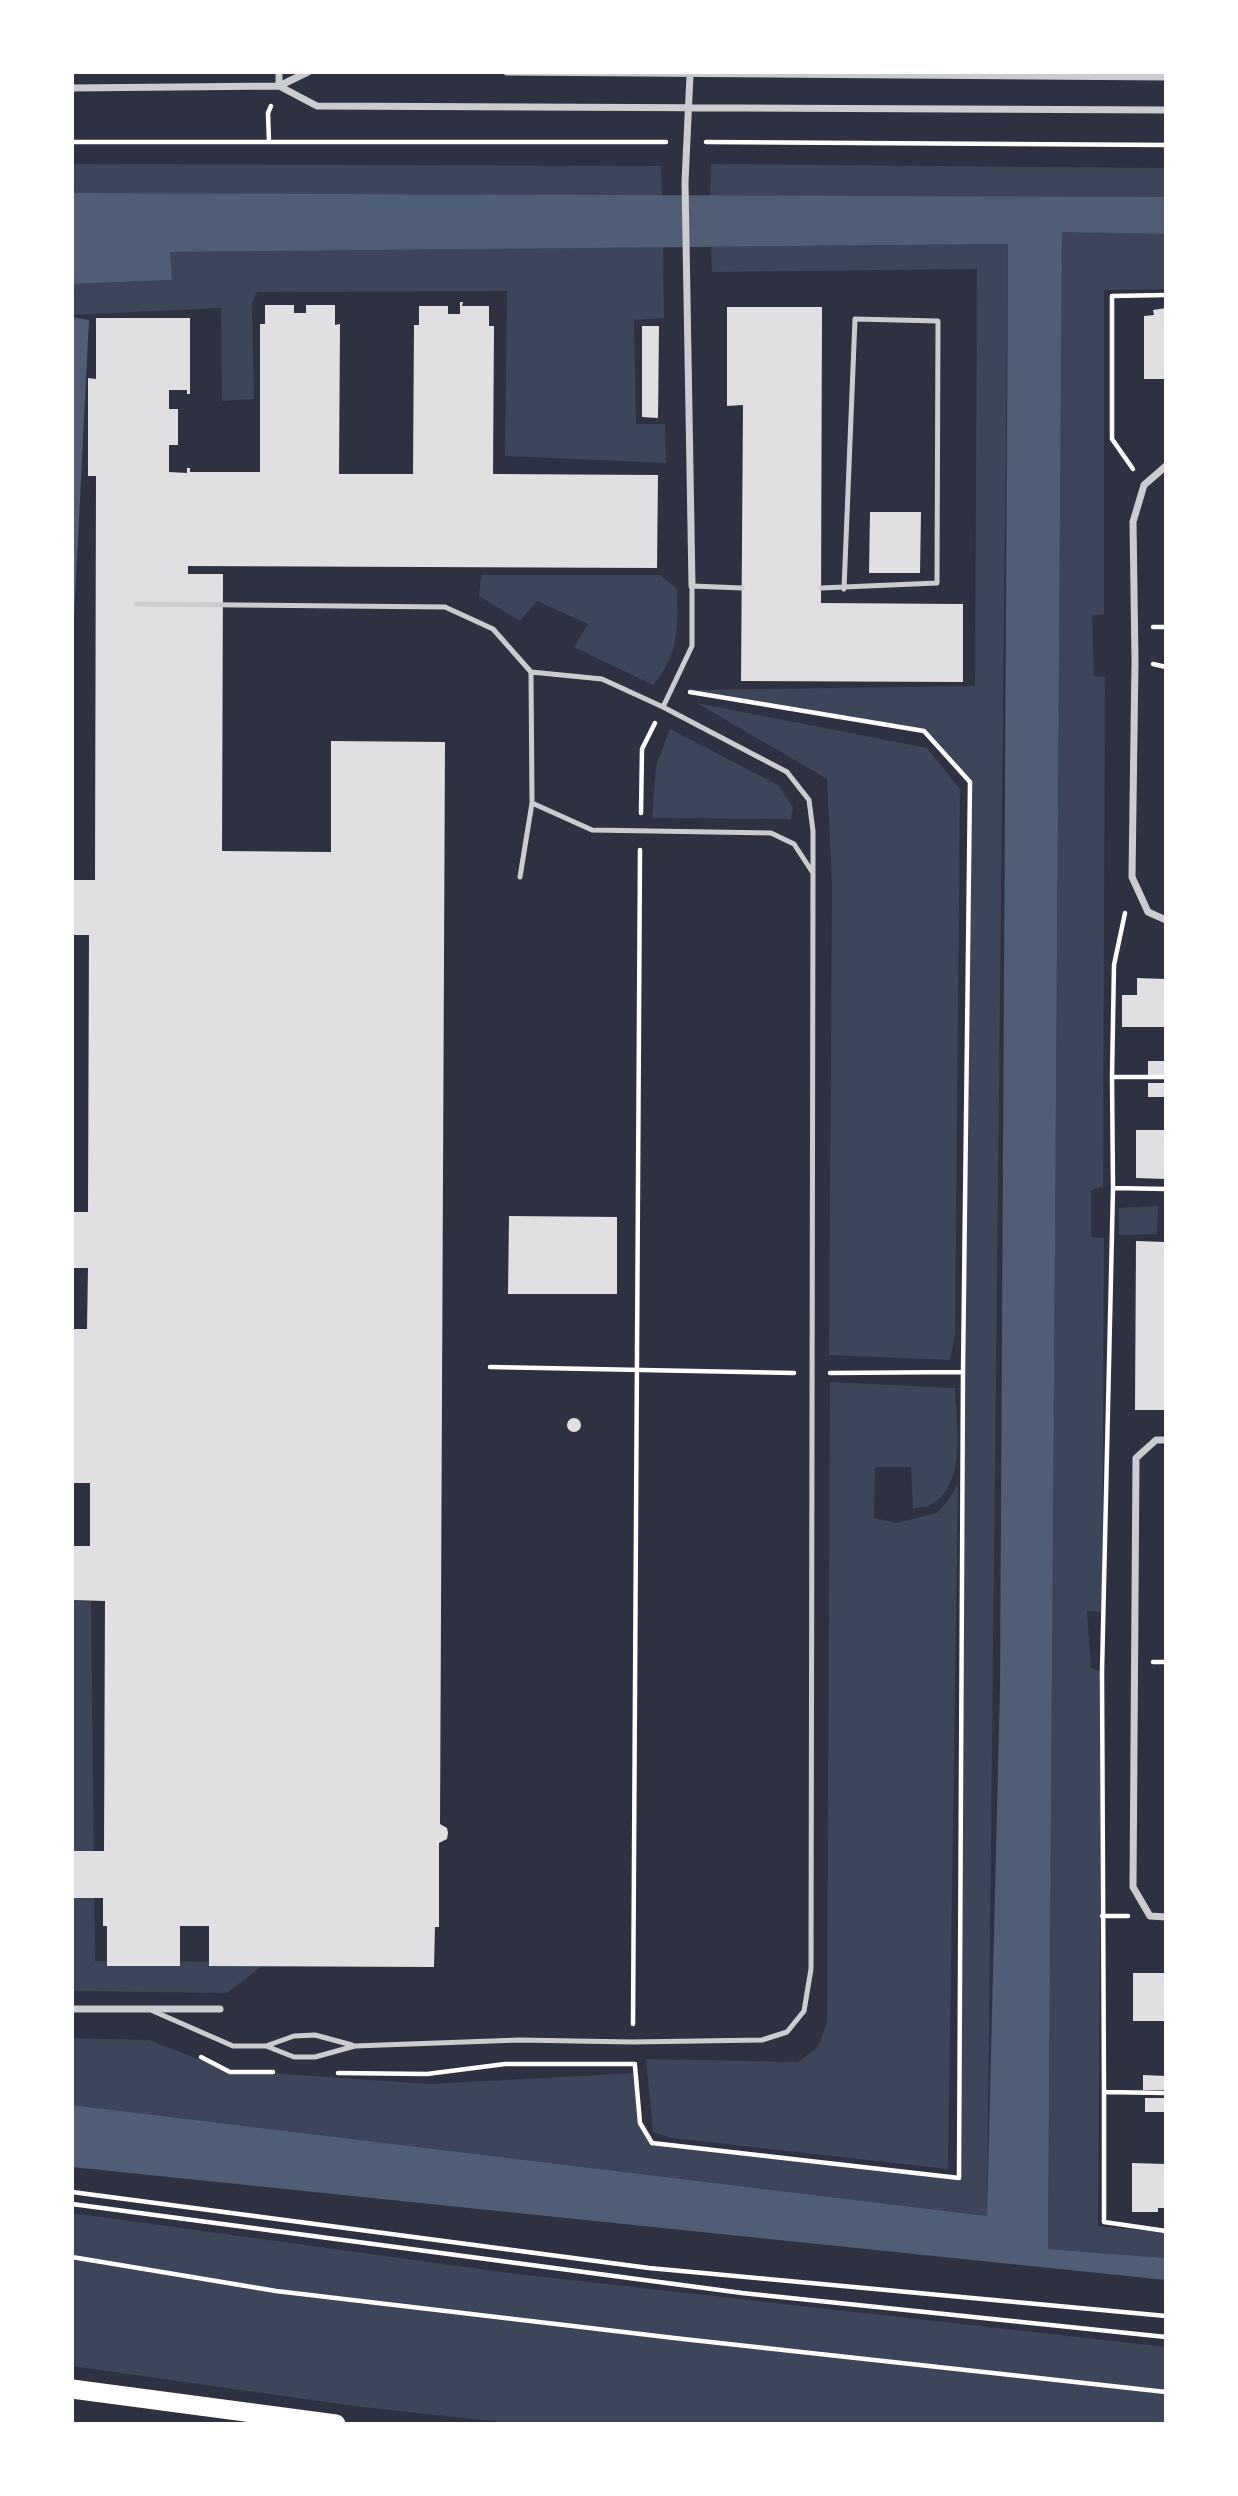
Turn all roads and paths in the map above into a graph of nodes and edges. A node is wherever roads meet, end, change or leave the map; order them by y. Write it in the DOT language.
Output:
graph roads {
  1 [pos="279,72"];
  2 [pos="308,72"];
  3 [pos="507,72"];
  4 [pos="690,75"];
  5 [pos="1166,77"];
  6 [pos="279,86"];
  7 [pos="72,88"];
  8 [pos="690,108"];
  9 [pos="1166,110"];
  10 [pos="72,142"];
  11 [pos="269,142"];
  12 [pos="688,142"];
  13 [pos="1166,145"];
  14 [pos="1166,295"];
  15 [pos="1166,466"];
  16 [pos="1144,485"];
  17 [pos="692,586"];
  18 [pos="741,588"];
  19 [pos="821,589"];
  20 [pos="844,589"];
  21 [pos="137,604"];
  22 [pos="531,673"];
  23 [pos="675,684"];
  24 [pos="663,707"];
  25 [pos="533,803"];
  26 [pos="640,831"];
  27 [pos="813,873"];
  28 [pos="520,877"];
  29 [pos="1132,877"];
  30 [pos="1166,920"];
  31 [pos="1112,1077"];
  32 [pos="1166,1077"];
  33 [pos="1114,1188"];
  34 [pos="1166,1189"];
  35 [pos="490,1367"];
  36 [pos="639,1369"];
  37 [pos="962,1372"];
  38 [pos="812,1373"];
  39 [pos="1166,1440"];
  40 [pos="1166,1917"];
  41 [pos="72,2009"];
  42 [pos="220,2009"];
  43 [pos="153,2011"];
  44 [pos="632,2042"];
  45 [pos="266,2046"];
  46 [pos="355,2046"];
  47 [pos="635,2066"];
  48 [pos="1104,2092"];
  49 [pos="1166,2093"];
  50 [pos="72,2192"];
  51 [pos="72,2204"];
  52 [pos="1166,2231"];
  53 [pos="72,2257"];
  54 [pos="1166,2316"];
  55 [pos="1166,2337"];
  56 [pos="72,2389"];
  57 [pos="1166,2392"];
  58 [pos="336,2424"];
  1 -- 6 [label="street"];
  2 -- 6 [label="street"];
  3 -- 4 [label="street"];
  4 -- 5 [label="street"];
  4 -- 8 [label="street"];
  6 -- 7 [label="street"];
  6 -- 8 [label="street"];
  6 -- 11 [label="path"];
  8 -- 9 [label="street"];
  8 -- 12 [label="street"];
  10 -- 11 [label="path"];
  11 -- 12 [label="path"];
  12 -- 13 [label="path"];
  12 -- 17 [label="street"];
  14 -- 16 [label="path"];
  15 -- 16 [label="street"];
  16 -- 29 [label="street"];
  17 -- 18 [label="lane"];
  17 -- 23 [label="lane"];
  19 -- 20 [label="lane"];
  20 -- 20 [label="lane"];
  21 -- 22 [label="lane"];
  22 -- 24 [label="lane"];
  22 -- 25 [label="lane"];
  23 -- 24 [label="lane"];
  23 -- 37 [label="path"];
  24 -- 26 [label="path"];
  24 -- 27 [label="lane"];
  25 -- 26 [label="lane"];
  25 -- 28 [label="lane"];
  26 -- 27 [label="lane"];
  26 -- 36 [label="path"];
  27 -- 38 [label="lane"];
  29 -- 30 [label="street"];
  29 -- 31 [label="path"];
  31 -- 32 [label="path"];
  31 -- 33 [label="path"];
  33 -- 34 [label="path"];
  33 -- 48 [label="path"];
  35 -- 36 [label="path"];
  36 -- 38 [label="path"];
  36 -- 44 [label="path"];
  37 -- 38 [label="path"];
  37 -- 47 [label="path"];
  38 -- 44 [label="lane"];
  39 -- 40 [label="street"];
  41 -- 43 [label="street"];
  42 -- 43 [label="street"];
  43 -- 45 [label="lane"];
  44 -- 46 [label="lane"];
  45 -- 46 [label="lane"];
  45 -- 46 [label="lane"];
  48 -- 49 [label="path"];
  48 -- 52 [label="path"];
  50 -- 54 [label="path"];
  51 -- 55 [label="path"];
  53 -- 57 [label="path"];
  56 -- 58 [label="highway"];
}
